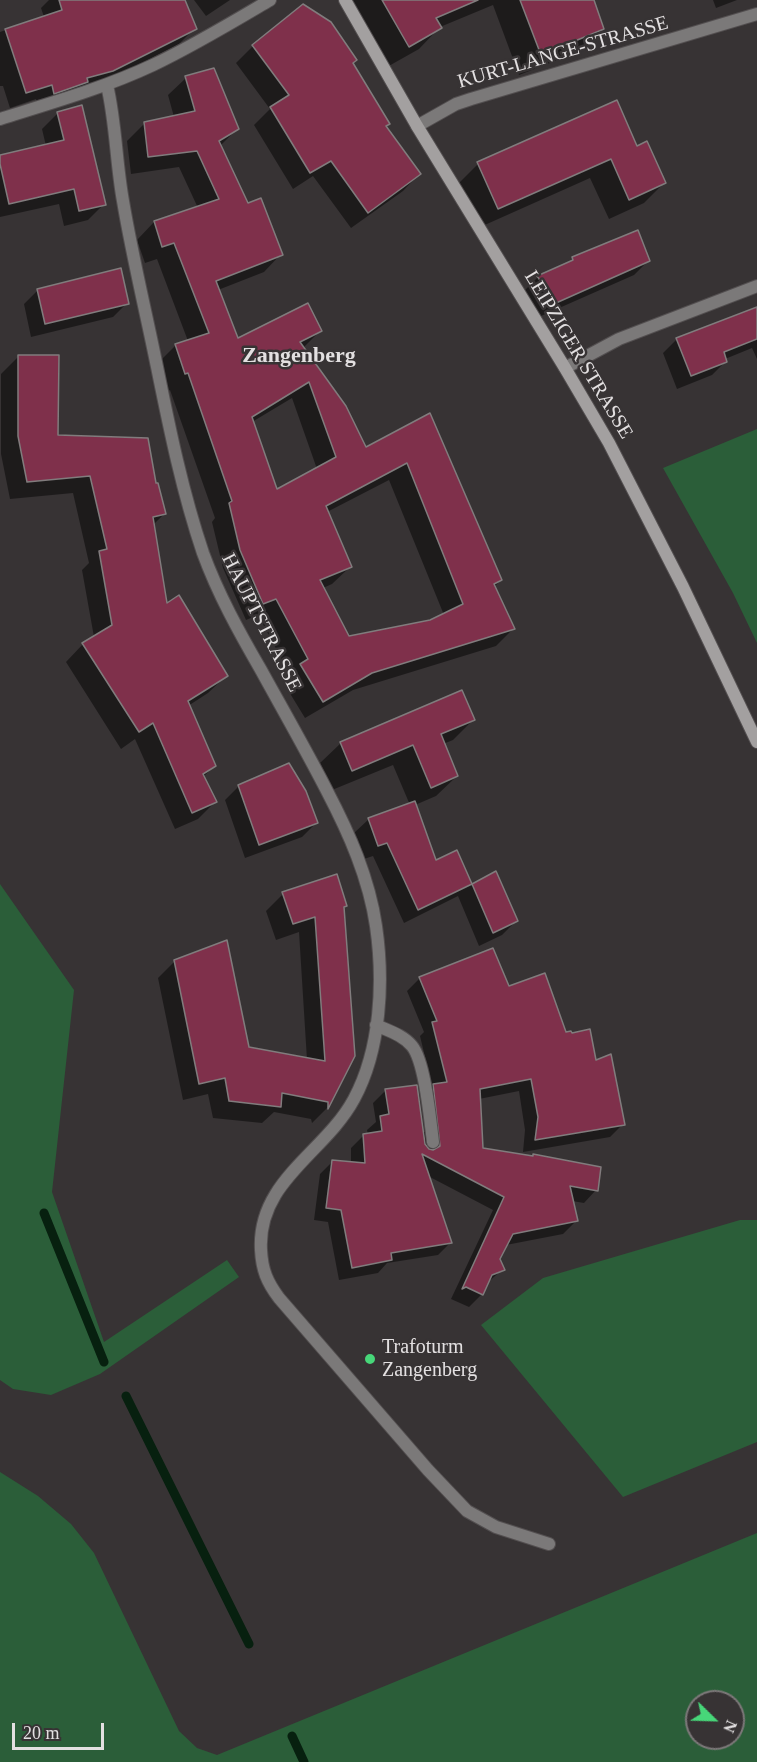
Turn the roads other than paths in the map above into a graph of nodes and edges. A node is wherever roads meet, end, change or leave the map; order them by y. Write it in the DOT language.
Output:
graph roads {
  1 [pos="270,0"];
  2 [pos="345,0"];
  3 [pos="757,14"];
  4 [pos="107,85"];
  5 [pos="0,119"];
  6 [pos="417,126"];
  7 [pos="757,286"];
  8 [pos="566,368"];
  9 [pos="757,742"];
  10 [pos="376,1025"];
  11 [pos="433,1142"];
  12 [pos="549,1544"];
  1 -- 4 [label="street"];
  2 -- 6 [label="street, LEIPZIGER STRASSE"];
  3 -- 6 [label="street, KURT-LANGE-STRASSE"];
  4 -- 5 [label="street"];
  4 -- 10 [label="street, HAUPTSTRASSE"];
  6 -- 8 [label="street, LEIPZIGER STRASSE"];
  7 -- 8 [label="street"];
  8 -- 9 [label="street, LEIPZIGER STRASSE"];
  10 -- 11 [label="street"];
  10 -- 12 [label="street, HAUPTSTRASSE"];
}
